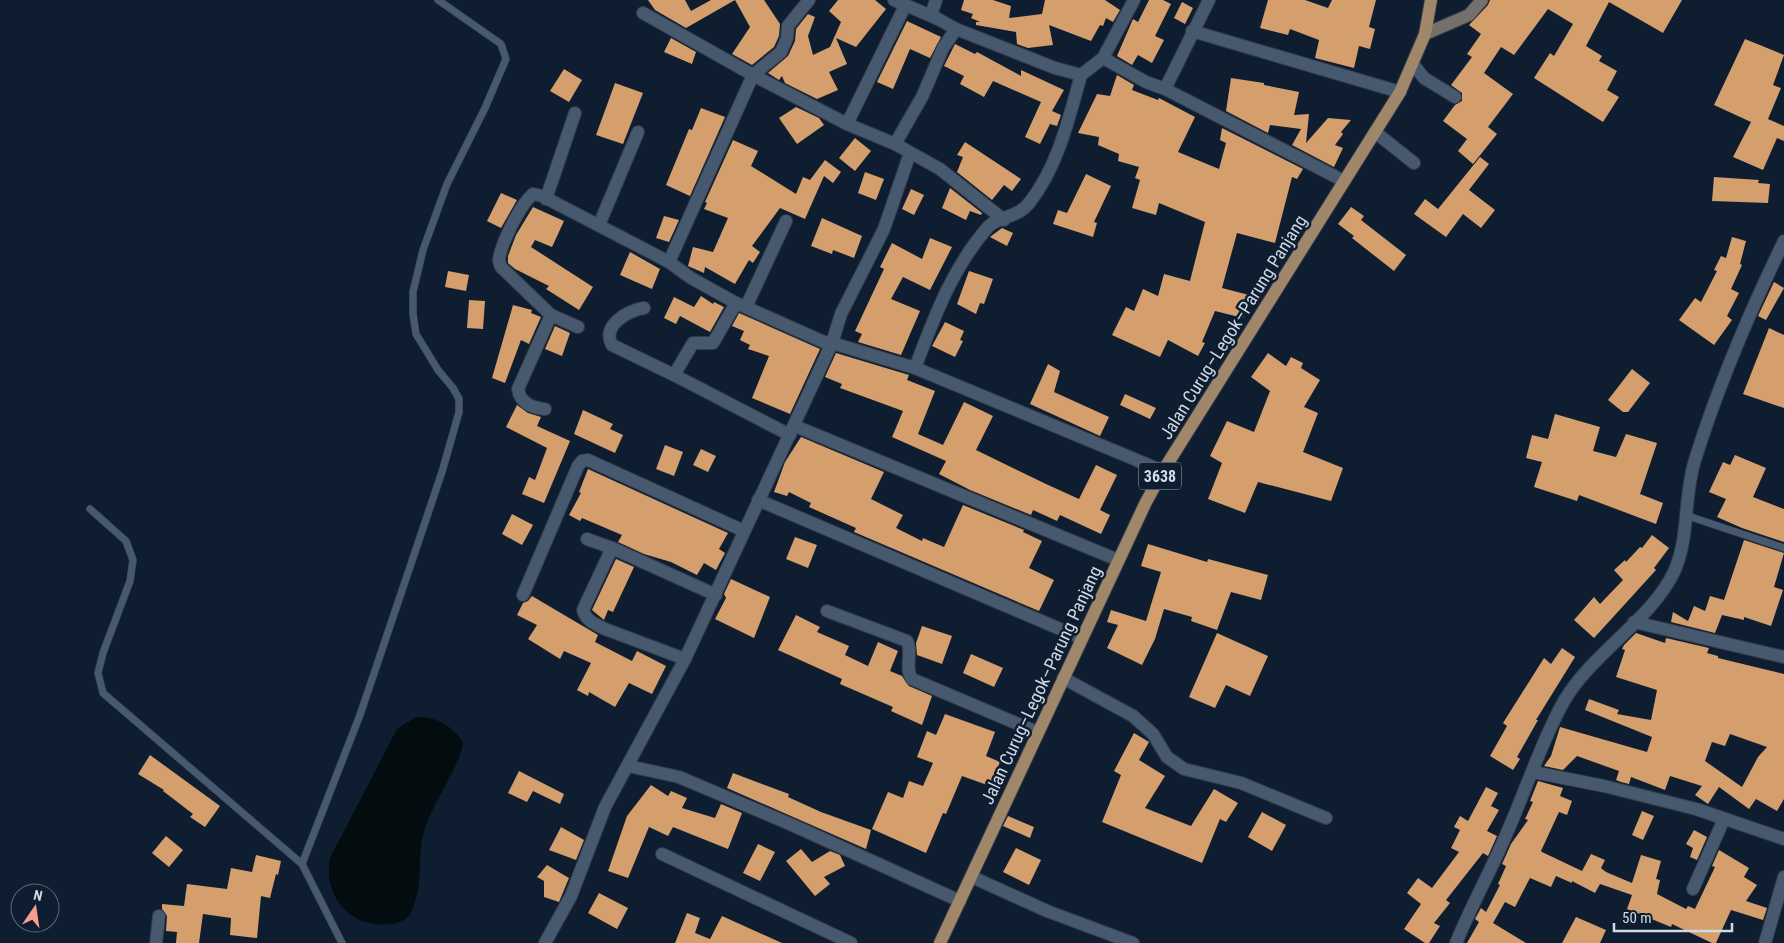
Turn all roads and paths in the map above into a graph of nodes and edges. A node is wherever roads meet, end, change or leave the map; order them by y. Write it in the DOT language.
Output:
graph roads {
  1 [pos="438,0"];
  2 [pos="808,0"];
  3 [pos="936,0"];
  4 [pos="1134,0"];
  5 [pos="1209,0"];
  6 [pos="1430,0"];
  7 [pos="1482,0"];
  8 [pos="900,3"];
  9 [pos="644,13"];
  10 [pos="931,15"];
  11 [pos="956,29"];
  12 [pos="1192,31"];
  13 [pos="1425,34"];
  14 [pos="1103,58"];
  15 [pos="1413,64"];
  16 [pos="753,75"];
  17 [pos="1081,76"];
  18 [pos="1165,89"];
  19 [pos="1400,92"];
  20 [pos="1455,97"];
  21 [pos="575,113"];
  22 [pos="847,124"];
  23 [pos="638,132"];
  24 [pos="1375,132"];
  25 [pos="895,144"];
  26 [pos="910,153"];
  27 [pos="1414,163"];
  28 [pos="1344,181"];
  29 [pos="546,199"];
  30 [pos="1004,220"];
  31 [pos="786,221"];
  32 [pos="598,225"];
  33 [pos="1784,241"];
  34 [pos="669,262"];
  35 [pos="741,305"];
  36 [pos="644,308"];
  37 [pos="551,315"];
  38 [pos="578,327"];
  39 [pos="832,343"];
  40 [pos="915,368"];
  41 [pos="674,375"];
  42 [pos="545,409"];
  43 [pos="792,431"];
  44 [pos="1163,471"];
  45 [pos="758,500"];
  46 [pos="90,509"];
  47 [pos="1685,515"];
  48 [pos="744,531"];
  49 [pos="587,539"];
  50 [pos="612,548"];
  51 [pos="1784,548"];
  52 [pos="1118,560"];
  53 [pos="523,595"];
  54 [pos="716,595"];
  55 [pos="827,611"];
  56 [pos="1634,622"];
  57 [pos="1081,638"];
  58 [pos="1784,657"];
  59 [pos="685,659"];
  60 [pos="1063,678"];
  61 [pos="1037,732"];
  62 [pos="628,766"];
  63 [pos="1533,772"];
  64 [pos="1326,818"];
  65 [pos="1724,819"];
  66 [pos="1784,839"];
  67 [pos="662,854"];
  68 [pos="302,864"];
  69 [pos="972,877"];
  70 [pos="1784,877"];
  71 [pos="1692,888"];
  72 [pos="960,901"];
  73 [pos="159,916"];
  74 [pos="156,943"];
  75 [pos="342,943"];
  76 [pos="545,943"];
  77 [pos="851,943"];
  78 [pos="940,943"];
  79 [pos="1133,943"];
  80 [pos="1456,943"];
  81 [pos="1765,943"];
  1 -- 68 [label="lane"];
  2 -- 16 [label="street"];
  3 -- 10 [label="street"];
  4 -- 14 [label="street"];
  5 -- 12 [label="street"];
  6 -- 13 [label="main road, Jalan Curug–Legok–Parung Panjang"];
  7 -- 13 [label="street"];
  8 -- 10 [label="street"];
  8 -- 22 [label="street"];
  9 -- 16 [label="street"];
  10 -- 11 [label="street"];
  11 -- 17 [label="street"];
  11 -- 25 [label="street"];
  12 -- 18 [label="street"];
  12 -- 19 [label="street"];
  13 -- 15 [label="main road, Jalan Curug–Legok–Parung Panjang / 3638"];
  14 -- 17 [label="street"];
  14 -- 18 [label="street"];
  15 -- 19 [label="main road, Jalan Curug–Legok–Parung Panjang / 3638"];
  15 -- 20 [label="street"];
  16 -- 22 [label="street"];
  16 -- 34 [label="street"];
  17 -- 30 [label="street"];
  18 -- 28 [label="street"];
  19 -- 24 [label="main road, Jalan Curug–Legok–Parung Panjang / 3638"];
  21 -- 29 [label="street"];
  22 -- 25 [label="street"];
  23 -- 32 [label="street"];
  24 -- 27 [label="street"];
  24 -- 28 [label="main road, Jalan Curug–Legok–Parung Panjang / 3638"];
  25 -- 26 [label="street"];
  26 -- 30 [label="street"];
  26 -- 39 [label="street"];
  28 -- 44 [label="main road, Jalan Curug–Legok–Parung Panjang / 3638"];
  29 -- 32 [label="street"];
  29 -- 37 [label="street"];
  30 -- 40 [label="street"];
  31 -- 35 [label="street"];
  32 -- 34 [label="street"];
  33 -- 47 [label="street"];
  34 -- 35 [label="street"];
  35 -- 39 [label="street"];
  35 -- 41 [label="street"];
  36 -- 41 [label="street"];
  37 -- 38 [label="street"];
  37 -- 42 [label="street"];
  39 -- 40 [label="street"];
  39 -- 43 [label="street"];
  40 -- 44 [label="street"];
  41 -- 43 [label="street"];
  43 -- 45 [label="street"];
  43 -- 52 [label="street"];
  44 -- 52 [label="main road, Jalan Curug–Legok–Parung Panjang / 3638"];
  45 -- 48 [label="street"];
  45 -- 57 [label="street"];
  46 -- 68 [label="lane"];
  47 -- 51 [label="lane"];
  47 -- 56 [label="street"];
  48 -- 53 [label="street"];
  48 -- 54 [label="street"];
  49 -- 50 [label="street"];
  50 -- 54 [label="street"];
  50 -- 59 [label="street"];
  52 -- 57 [label="main road, Jalan Curug–Legok–Parung Panjang / 3638"];
  54 -- 59 [label="street"];
  55 -- 61 [label="street"];
  56 -- 58 [label="street"];
  56 -- 63 [label="street"];
  57 -- 60 [label="main road, Jalan Curug–Legok–Parung Panjang / 3638"];
  59 -- 62 [label="street"];
  60 -- 61 [label="main road, Jalan Curug–Legok–Parung Panjang / 3638"];
  60 -- 64 [label="street"];
  61 -- 69 [label="main road, Jalan Curug–Legok–Parung Panjang / 3638"];
  62 -- 72 [label="street"];
  62 -- 76 [label="street"];
  63 -- 65 [label="street"];
  63 -- 80 [label="street"];
  65 -- 66 [label="street"];
  65 -- 71 [label="street"];
  67 -- 77 [label="street"];
  68 -- 75 [label="lane"];
  69 -- 72 [label="main road, Jalan Curug–Legok–Parung Panjang / 3638"];
  69 -- 79 [label="street"];
  70 -- 81 [label="street"];
  72 -- 78 [label="main road, Jalan Curug–Legok–Parung Panjang / 3638"];
  73 -- 74 [label="street"];
}
